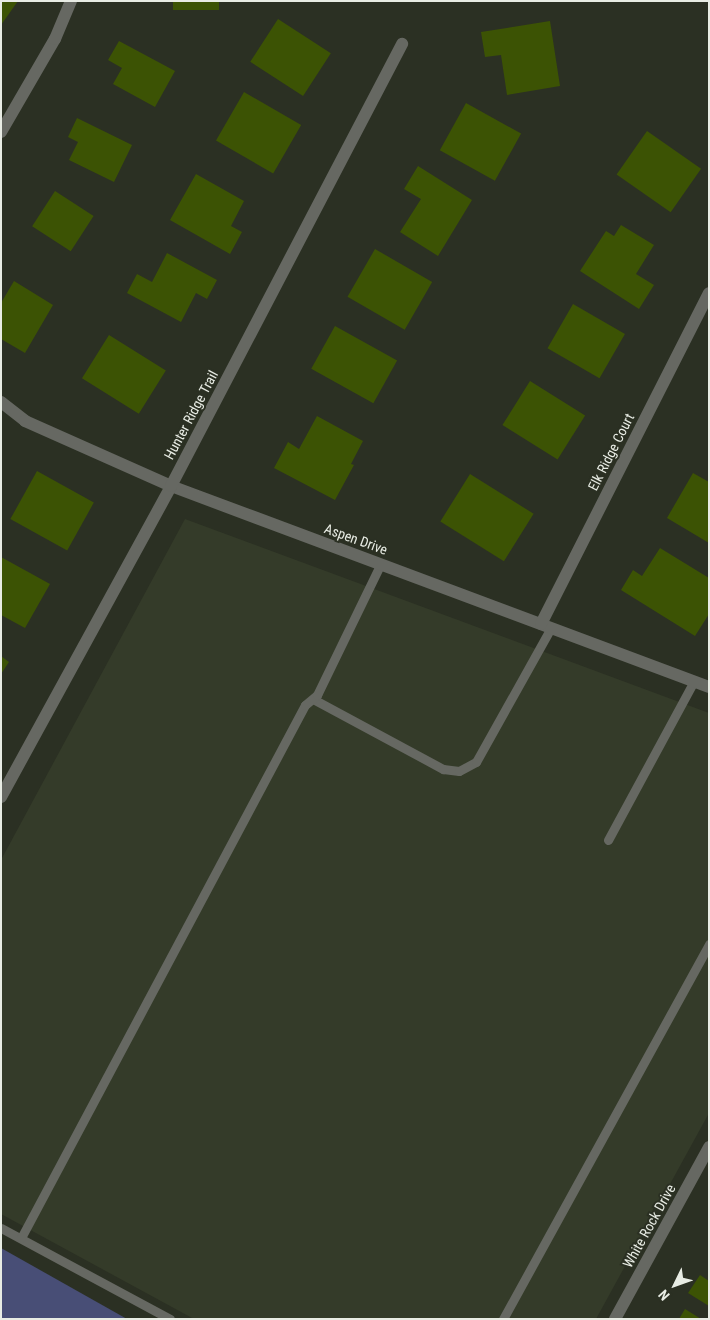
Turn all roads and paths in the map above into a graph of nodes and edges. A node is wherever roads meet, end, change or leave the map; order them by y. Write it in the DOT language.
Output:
graph roads {
  1 [pos="71,1"];
  2 [pos="402,44"];
  3 [pos="1,132"];
  4 [pos="709,293"];
  5 [pos="1,402"];
  6 [pos="171,486"];
  7 [pos="380,565"];
  8 [pos="546,626"];
  9 [pos="694,681"];
  10 [pos="709,687"];
  11 [pos="312,699"];
  12 [pos="1,798"];
  13 [pos="608,840"];
  14 [pos="709,944"];
  15 [pos="709,1147"];
  16 [pos="1,1228"];
  17 [pos="22,1238"];
  18 [pos="170,1319"];
  19 [pos="503,1319"];
  20 [pos="615,1319"];
  1 -- 3 [label="street"];
  2 -- 6 [label="street, Hunter Ridge Trail"];
  4 -- 8 [label="street, Elk Ridge Court"];
  5 -- 6 [label="street, Aspen Drive"];
  6 -- 7 [label="street, Aspen Drive"];
  6 -- 12 [label="street, Hunter Ridge Trail"];
  7 -- 8 [label="street, Aspen Drive"];
  7 -- 11 [label="lane"];
  8 -- 9 [label="street, Aspen Drive"];
  8 -- 11 [label="lane"];
  9 -- 10 [label="street, Aspen Drive"];
  9 -- 13 [label="lane"];
  11 -- 17 [label="lane"];
  14 -- 19 [label="lane"];
  15 -- 20 [label="street, White Rock Drive"];
  16 -- 17 [label="lane"];
  17 -- 18 [label="lane"];
}
